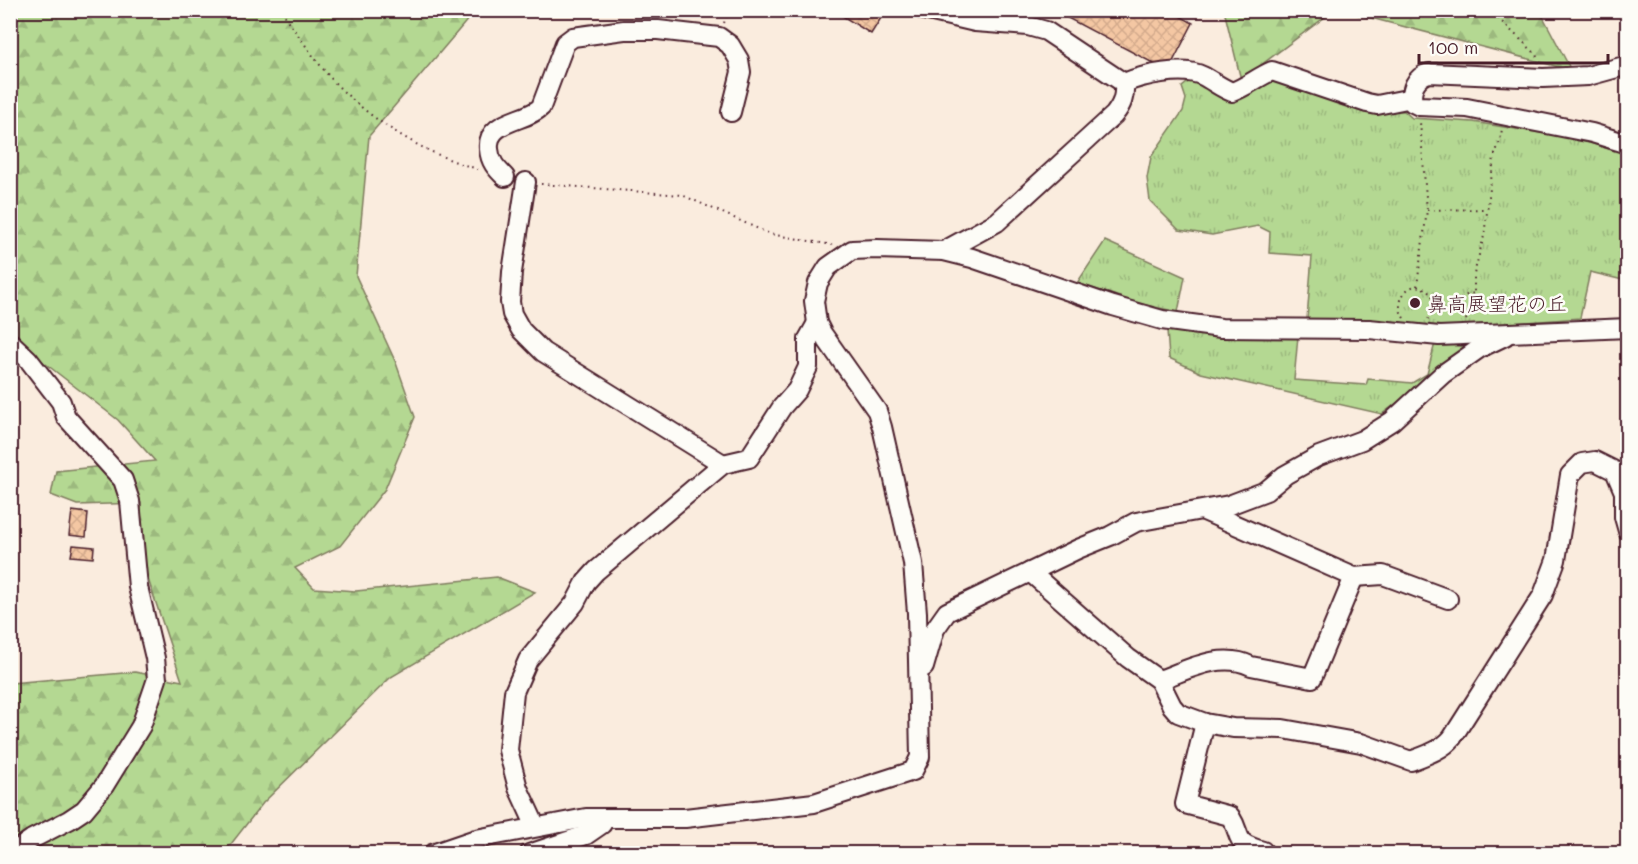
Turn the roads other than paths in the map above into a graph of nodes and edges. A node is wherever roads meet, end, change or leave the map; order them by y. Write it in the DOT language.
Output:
graph roads {
  1 [pos="924,10"];
  2 [pos="1628,65"];
  3 [pos="1124,84"];
  4 [pos="1415,102"];
  5 [pos="731,112"];
  6 [pos="1628,144"];
  7 [pos="505,177"];
  8 [pos="526,183"];
  9 [pos="944,250"];
  10 [pos="817,323"];
  11 [pos="1628,328"];
  12 [pos="1510,334"];
  13 [pos="10,342"];
  14 [pos="723,465"];
  15 [pos="1203,511"];
  16 [pos="1628,531"];
  17 [pos="1030,572"];
  18 [pos="1354,577"];
  19 [pos="1448,599"];
  20 [pos="1159,680"];
  21 [pos="919,690"];
  22 [pos="1204,723"];
  23 [pos="604,818"];
  24 [pos="536,828"];
  25 [pos="1263,851"];
  26 [pos="11,854"];
  27 [pos="432,854"];
  28 [pos="529,854"];
  1 -- 3 [label="street"];
  2 -- 4 [label="street"];
  3 -- 4 [label="street"];
  3 -- 9 [label="street"];
  4 -- 6 [label="street"];
  5 -- 7 [label="street"];
  8 -- 14 [label="street"];
  9 -- 10 [label="street"];
  9 -- 12 [label="street"];
  10 -- 14 [label="street"];
  10 -- 21 [label="street"];
  11 -- 12 [label="street"];
  12 -- 15 [label="street"];
  13 -- 26 [label="street"];
  14 -- 24 [label="street"];
  15 -- 17 [label="street"];
  15 -- 18 [label="street"];
  16 -- 22 [label="street"];
  17 -- 20 [label="street"];
  17 -- 21 [label="street"];
  18 -- 19 [label="street"];
  18 -- 20 [label="street"];
  20 -- 22 [label="street"];
  21 -- 23 [label="street"];
  22 -- 25 [label="street"];
  23 -- 24 [label="street"];
  23 -- 28 [label="street"];
  24 -- 27 [label="street"];
}
